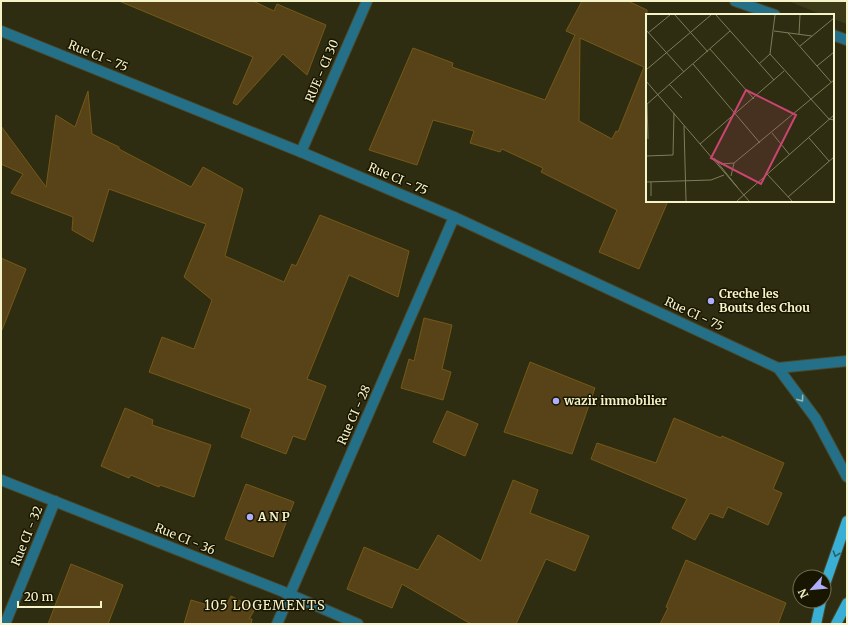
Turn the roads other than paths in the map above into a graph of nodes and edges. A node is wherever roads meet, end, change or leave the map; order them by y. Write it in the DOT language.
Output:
graph roads {
  1 [pos="367,1"];
  2 [pos="735,1"];
  3 [pos="772,14"];
  4 [pos="1,31"];
  5 [pos="834,35"];
  6 [pos="847,40"];
  7 [pos="301,152"];
  8 [pos="454,217"];
  9 [pos="847,361"];
  10 [pos="778,368"];
  11 [pos="847,477"];
  12 [pos="1,480"];
  13 [pos="55,501"];
  14 [pos="847,521"];
  15 [pos="830,569"];
  16 [pos="289,594"];
  17 [pos="847,603"];
  18 [pos="819,609"];
  19 [pos="5,624"];
  20 [pos="277,624"];
  21 [pos="358,624"];
  22 [pos="816,624"];
  23 [pos="836,624"];
  1 -- 7 [label="street, RUE - CI 30"];
  2 -- 3 [label="street"];
  4 -- 7 [label="street, Rue CI - 75"];
  5 -- 6 [label="street"];
  7 -- 8 [label="street, Rue CI - 75"];
  8 -- 10 [label="street, Rue CI - 75"];
  8 -- 16 [label="street, Rue CI - 28"];
  9 -- 10 [label="street"];
  10 -- 11 [label="street, Rue CI - 75, one-way"];
  12 -- 13 [label="street, Rue CI - 36"];
  13 -- 16 [label="street, Rue CI - 36"];
  13 -- 19 [label="street, Rue CI - 32"];
  14 -- 15 [label="main road, one-way"];
  16 -- 20 [label="street, Rue CI - 28"];
  16 -- 21 [label="street, Rue CI - 36"];
  17 -- 23 [label="main road"];
  18 -- 22 [label="main road"];
}
